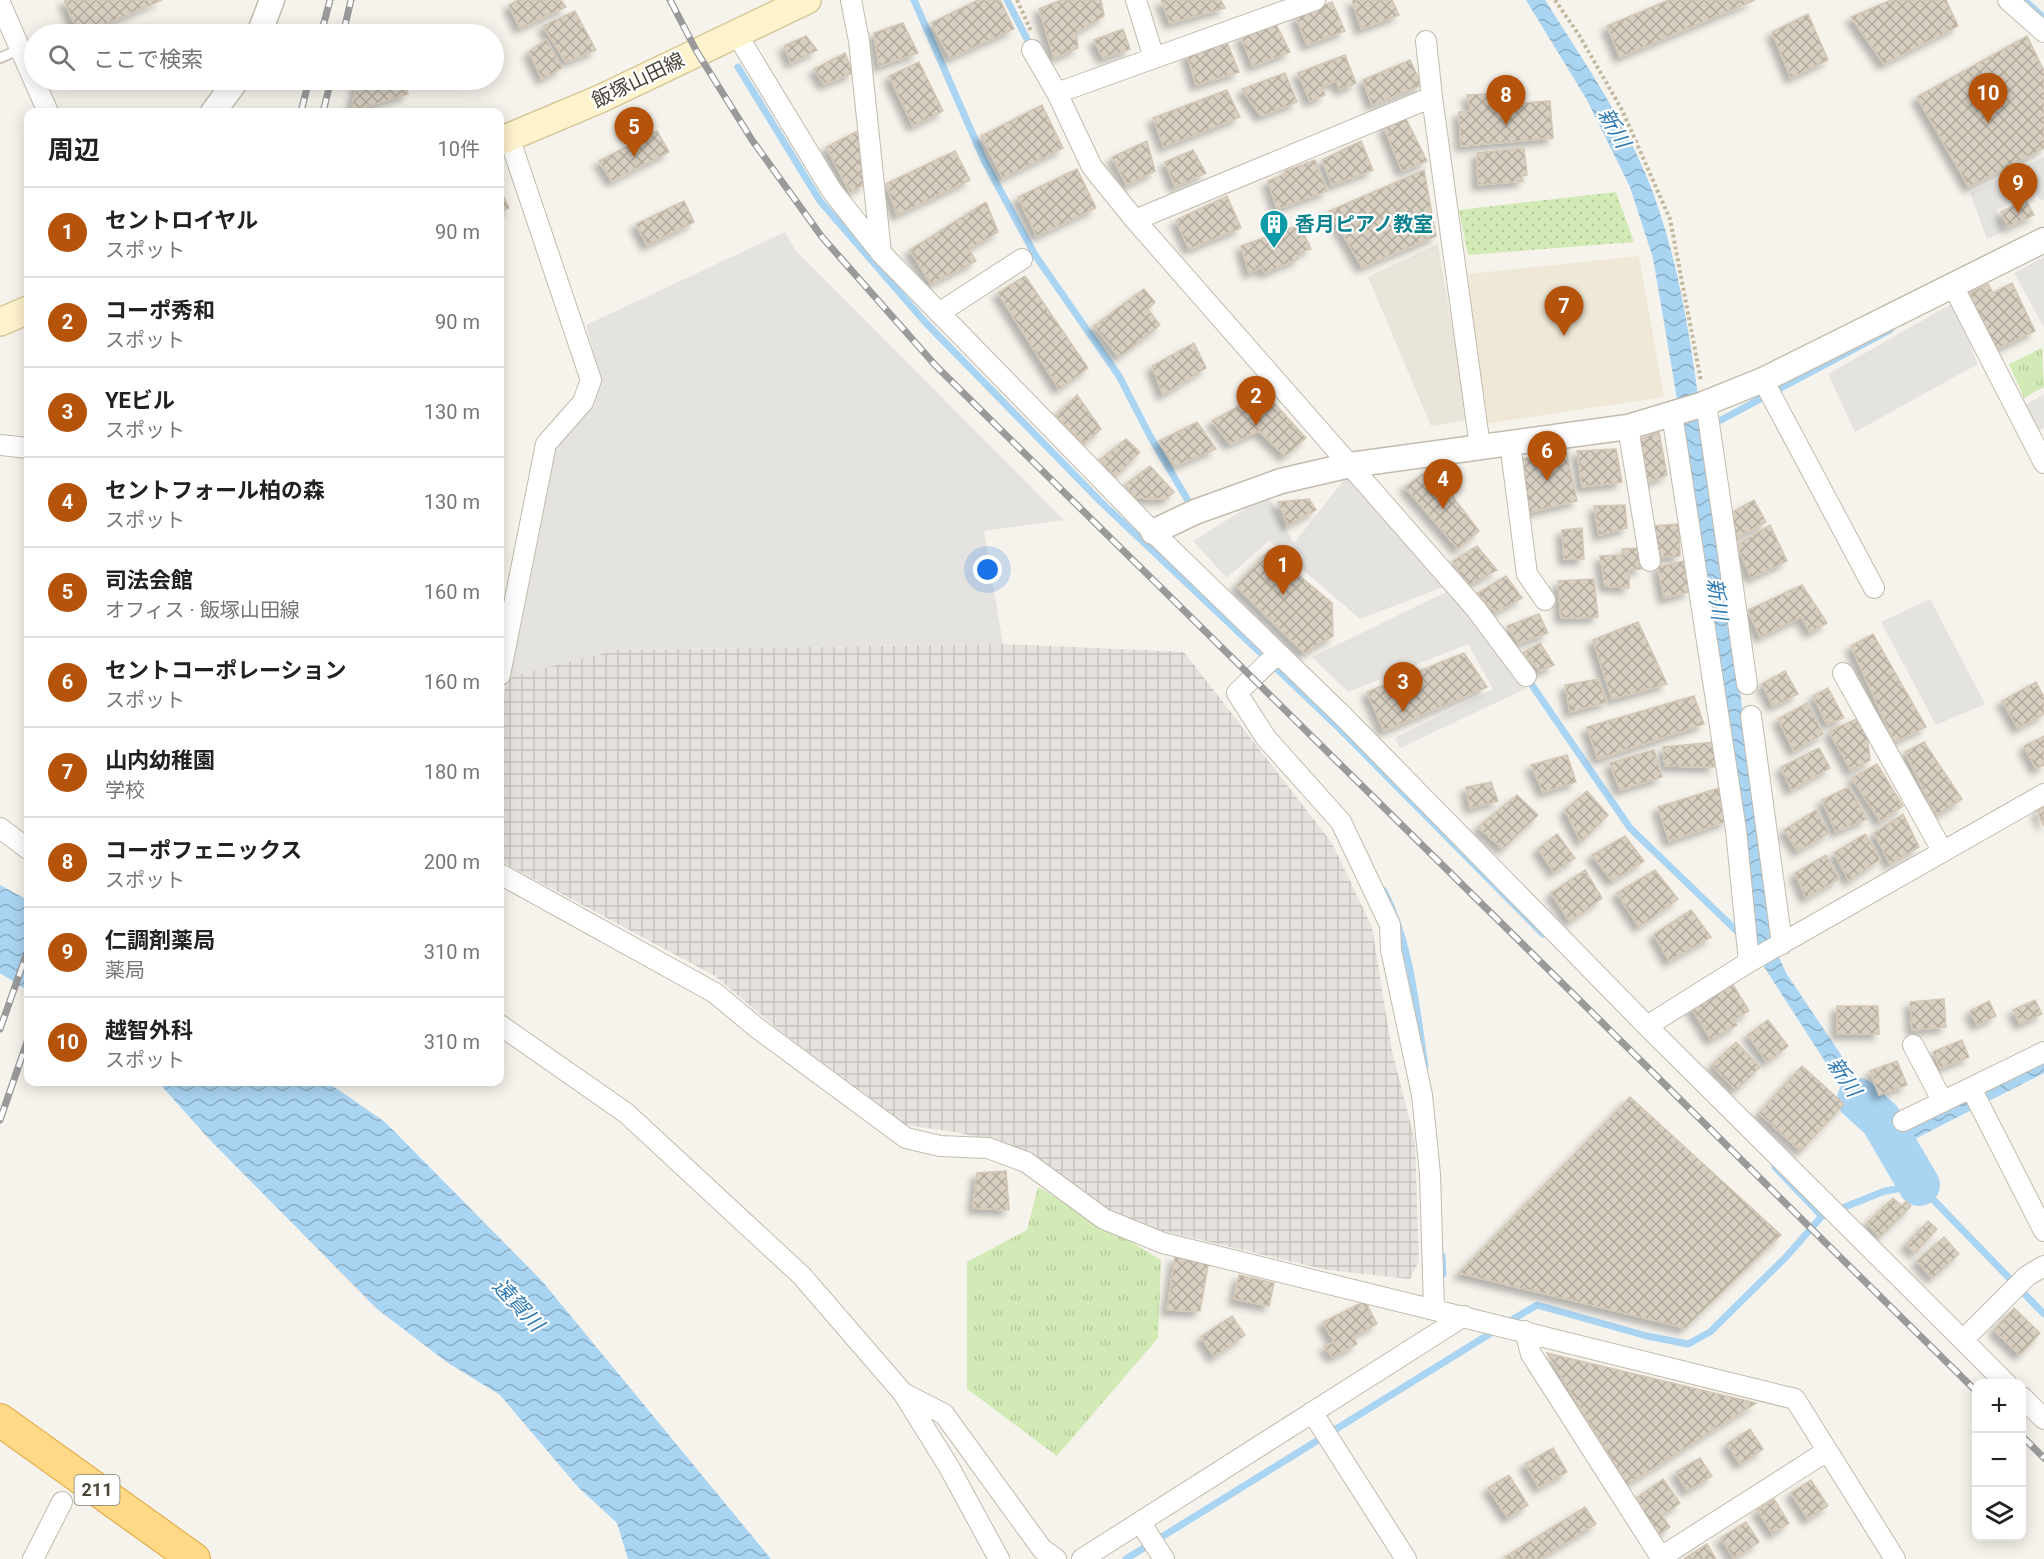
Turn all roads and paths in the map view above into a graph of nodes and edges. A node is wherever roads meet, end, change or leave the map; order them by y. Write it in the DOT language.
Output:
graph roads {
  1 [pos="272,0"];
  2 [pos="807,0"];
  3 [pos="851,0"];
  4 [pos="1017,0"];
  5 [pos="1136,0"];
  6 [pos="1315,0"];
  7 [pos="1555,0"];
  8 [pos="2008,0"];
  9 [pos="0,3"];
  10 [pos="263,24"];
  11 [pos="2044,32"];
  12 [pos="736,33"];
  13 [pos="1426,41"];
  14 [pos="20,49"];
  15 [pos="1032,50"];
  16 [pos="0,58"];
  17 [pos="24,58"];
  18 [pos="1154,58"];
  19 [pos="38,90"];
  20 [pos="230,90"];
  21 [pos="1058,93"];
  22 [pos="1432,97"];
  23 [pos="46,108"];
  24 [pos="216,108"];
  25 [pos="504,139"];
  26 [pos="1135,220"];
  27 [pos="2044,240"];
  28 [pos="881,253"];
  29 [pos="1022,259"];
  30 [pos="1952,284"];
  31 [pos="24,312"];
  32 [pos="939,313"];
  33 [pos="0,322"];
  34 [pos="1763,380"];
  35 [pos="1703,404"];
  36 [pos="1674,413"];
  37 [pos="1628,427"];
  38 [pos="1510,443"];
  39 [pos="0,445"];
  40 [pos="1480,447"];
  41 [pos="24,448"];
  42 [pos="2044,463"];
  43 [pos="1350,465"];
  44 [pos="1153,532"];
  45 [pos="1650,561"];
  46 [pos="1874,588"];
  47 [pos="1545,600"];
  48 [pos="504,655"];
  49 [pos="1272,659"];
  50 [pos="1843,673"];
  51 [pos="1526,676"];
  52 [pos="1747,684"];
  53 [pos="1751,716"];
  54 [pos="2044,794"];
  55 [pos="0,828"];
  56 [pos="24,846"];
  57 [pos="1943,852"];
  58 [pos="504,876"];
  59 [pos="1780,945"];
  60 [pos="1753,960"];
  61 [pos="1647,1026"];
  62 [pos="504,1027"];
  63 [pos="1913,1045"];
  64 [pos="2044,1052"];
  65 [pos="1975,1096"];
  66 [pos="1943,1102"];
  67 [pos="1903,1120"];
  68 [pos="2044,1231"];
  69 [pos="2044,1266"];
  70 [pos="1434,1309"];
  71 [pos="1464,1316"];
  72 [pos="1525,1332"];
  73 [pos="1963,1340"];
  74 [pos="2003,1379"];
  75 [pos="903,1393"];
  76 [pos="2026,1401"];
  77 [pos="1312,1412"];
  78 [pos="2044,1419"];
  79 [pos="0,1420"];
  80 [pos="1827,1451"];
  81 [pos="62,1502"];
  82 [pos="1140,1522"];
  83 [pos="1661,1558"];
  84 [pos="33,1559"];
  85 [pos="194,1559"];
  86 [pos="999,1559"];
  87 [pos="1056,1559"];
  88 [pos="1082,1559"];
  89 [pos="1164,1559"];
  90 [pos="1406,1559"];
  91 [pos="1895,1559"];
  1 -- 10 [label="street"];
  2 -- 12 [label="main road, 飯塚山田線"];
  3 -- 28 [label="street"];
  4 -- 15 [label="path"];
  5 -- 18 [label="street"];
  6 -- 18 [label="street"];
  7 -- 35 [label="path"];
  8 -- 11 [label="street"];
  9 -- 14 [label="street"];
  12 -- 25 [label="main road, 飯塚山田線"];
  12 -- 28 [label="street"];
  13 -- 22 [label="street"];
  14 -- 16 [label="lane"];
  14 -- 17 [label="street"];
  15 -- 21 [label="street"];
  18 -- 21 [label="street"];
  19 -- 23 [label="street"];
  20 -- 24 [label="street"];
  21 -- 26 [label="street"];
  22 -- 26 [label="street"];
  22 -- 40 [label="street"];
  25 -- 48 [label="street"];
  26 -- 43 [label="street"];
  27 -- 30 [label="street"];
  28 -- 32 [label="street"];
  29 -- 32 [label="street"];
  30 -- 34 [label="street"];
  30 -- 42 [label="street"];
  31 -- 33 [label="main road"];
  32 -- 44 [label="street"];
  34 -- 35 [label="street"];
  34 -- 46 [label="street"];
  35 -- 36 [label="street"];
  35 -- 52 [label="street"];
  36 -- 37 [label="street"];
  36 -- 60 [label="street"];
  37 -- 38 [label="street"];
  37 -- 45 [label="street"];
  38 -- 40 [label="street"];
  38 -- 47 [label="street"];
  39 -- 41 [label="street"];
  40 -- 43 [label="street"];
  43 -- 44 [label="street"];
  43 -- 51 [label="street"];
  44 -- 49 [label="street"];
  49 -- 61 [label="street"];
  49 -- 70 [label="street"];
  50 -- 57 [label="street"];
  53 -- 59 [label="street"];
  54 -- 57 [label="street"];
  55 -- 56 [label="street"];
  57 -- 59 [label="street"];
  58 -- 70 [label="street"];
  59 -- 60 [label="street"];
  60 -- 61 [label="street"];
  61 -- 73 [label="street"];
  62 -- 75 [label="street"];
  63 -- 66 [label="street"];
  64 -- 65 [label="street"];
  65 -- 66 [label="street"];
  65 -- 68 [label="street"];
  66 -- 67 [label="street"];
  69 -- 73 [label="street"];
  70 -- 71 [label="street"];
  71 -- 72 [label="street"];
  71 -- 77 [label="street"];
  72 -- 80 [label="street"];
  72 -- 83 [label="street"];
  73 -- 74 [label="street"];
  75 -- 86 [label="street"];
  75 -- 87 [label="street"];
  76 -- 78 [label="street"];
  77 -- 82 [label="street"];
  77 -- 90 [label="street"];
  79 -- 85 [label="highway, 211"];
  80 -- 83 [label="street"];
  80 -- 91 [label="street"];
  81 -- 84 [label="street"];
  82 -- 88 [label="street"];
  82 -- 89 [label="street"];
}
